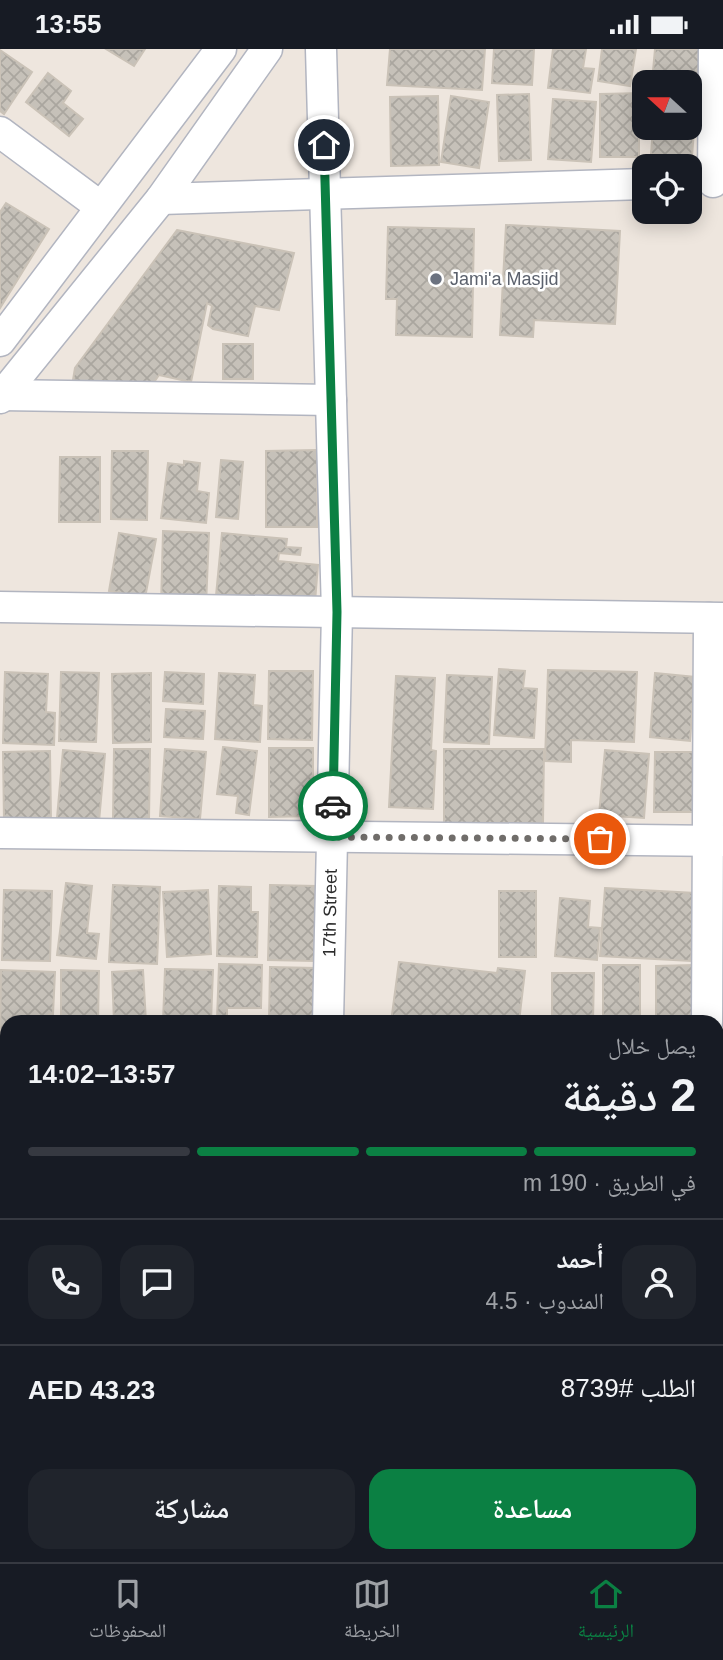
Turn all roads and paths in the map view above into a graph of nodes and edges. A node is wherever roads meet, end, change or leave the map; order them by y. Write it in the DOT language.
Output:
graph roads {
  1 [pos="221,49"];
  2 [pos="267,49"];
  3 [pos="321,49"];
  4 [pos="713,49"];
  5 [pos="0,132"];
  6 [pos="709,183"];
  7 [pos="632,184"];
  8 [pos="325,193"];
  9 [pos="161,199"];
  10 [pos="101,207"];
  11 [pos="0,341"];
  12 [pos="1,396"];
  13 [pos="331,400"];
  14 [pos="0,607"];
  15 [pos="337,612"];
  16 [pos="716,618"];
  17 [pos="0,833"];
  18 [pos="332,837"];
  19 [pos="715,841"];
  20 [pos="328,1015"];
  21 [pos="707,1015"];
  1 -- 10 [label="street"];
  2 -- 9 [label="street"];
  3 -- 8 [label="street, 17th Street"];
  4 -- 6 [label="street"];
  5 -- 10 [label="street"];
  7 -- 8 [label="street"];
  8 -- 9 [label="street"];
  8 -- 13 [label="street, 17th Street"];
  9 -- 12 [label="street"];
  10 -- 11 [label="street"];
  12 -- 13 [label="street"];
  13 -- 15 [label="street, 17th Street"];
  14 -- 15 [label="street"];
  15 -- 16 [label="street"];
  15 -- 18 [label="street, 17th Street"];
  16 -- 19 [label="street"];
  17 -- 18 [label="street"];
  18 -- 19 [label="street"];
  18 -- 20 [label="street, 17th Street"];
  19 -- 21 [label="street"];
}
